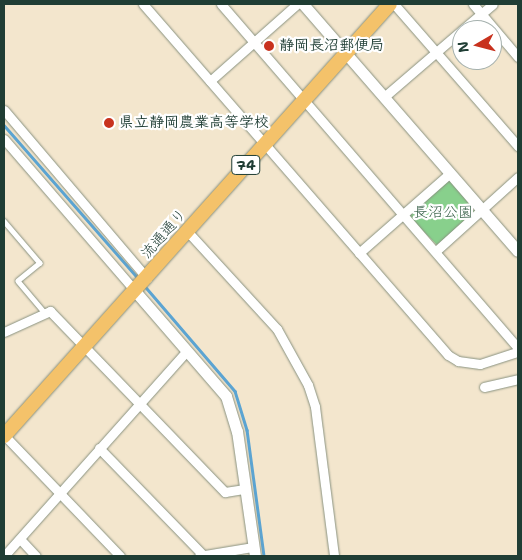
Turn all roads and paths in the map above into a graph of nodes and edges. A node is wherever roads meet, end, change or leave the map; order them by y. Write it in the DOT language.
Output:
graph roads {
  1 [pos="143,4"];
  2 [pos="221,4"];
  3 [pos="297,4"];
  4 [pos="303,4"];
  5 [pos="392,4"];
  6 [pos="473,4"];
  7 [pos="493,4"];
  8 [pos="482,14"];
  9 [pos="474,20"];
  10 [pos="452,38"];
  11 [pos="254,41"];
  12 [pos="346,52"];
  13 [pos="436,52"];
  14 [pos="518,57"];
  15 [pos="210,81"];
  16 [pos="384,97"];
  17 [pos="304,99"];
  18 [pos="4,110"];
  19 [pos="4,139"];
  20 [pos="264,145"];
  21 [pos="518,146"];
  22 [pos="450,173"];
  23 [pos="518,178"];
  24 [pos="482,209"];
  25 [pos="402,214"];
  26 [pos="4,221"];
  27 [pos="188,232"];
  28 [pos="436,251"];
  29 [pos="518,251"];
  30 [pos="359,253"];
  31 [pos="140,286"];
  32 [pos="45,312"];
  33 [pos="4,332"];
  34 [pos="85,348"];
  35 [pos="518,348"];
  36 [pos="186,352"];
  37 [pos="518,352"];
  38 [pos="518,379"];
  39 [pos="484,387"];
  40 [pos="140,404"];
  41 [pos="4,435"];
  42 [pos="99,448"];
  43 [pos="245,489"];
  44 [pos="60,494"];
  45 [pos="20,539"];
  46 [pos="254,552"];
  47 [pos="200,555"];
  48 [pos="4,556"];
  49 [pos="36,556"];
  50 [pos="120,556"];
  51 [pos="334,556"];
  1 -- 15 [label="street"];
  2 -- 11 [label="street"];
  3 -- 11 [label="street"];
  4 -- 12 [label="street"];
  5 -- 12 [label="main road, 74"];
  5 -- 13 [label="street"];
  6 -- 8 [label="street"];
  7 -- 8 [label="street"];
  8 -- 9 [label="street"];
  8 -- 14 [label="street"];
  10 -- 13 [label="street"];
  11 -- 15 [label="street"];
  11 -- 17 [label="street"];
  12 -- 16 [label="street"];
  12 -- 17 [label="main road, 流通通り / 74"];
  13 -- 16 [label="street"];
  13 -- 21 [label="street"];
  15 -- 20 [label="street"];
  16 -- 22 [label="street"];
  17 -- 20 [label="main road, 流通通り / 74"];
  17 -- 25 [label="street"];
  18 -- 31 [label="street"];
  19 -- 31 [label="street"];
  20 -- 27 [label="main road, 流通通り / 74"];
  20 -- 30 [label="street"];
  22 -- 24 [label="street"];
  22 -- 25 [label="street"];
  23 -- 24 [label="street"];
  24 -- 28 [label="street"];
  24 -- 29 [label="street"];
  25 -- 28 [label="street"];
  25 -- 30 [label="street"];
  26 -- 32 [label="lane"];
  27 -- 31 [label="main road, 流通通り / 74"];
  27 -- 51 [label="street"];
  28 -- 35 [label="street"];
  30 -- 37 [label="street"];
  31 -- 34 [label="main road, 流通通り / 74"];
  31 -- 36 [label="street"];
  32 -- 33 [label="street"];
  32 -- 34 [label="street"];
  34 -- 40 [label="street"];
  34 -- 41 [label="main road, 流通通り / 74"];
  36 -- 40 [label="street"];
  36 -- 43 [label="street"];
  38 -- 39 [label="street"];
  40 -- 42 [label="street"];
  40 -- 43 [label="street"];
  41 -- 44 [label="street"];
  42 -- 44 [label="street"];
  42 -- 47 [label="street"];
  43 -- 46 [label="street"];
  44 -- 45 [label="street"];
  44 -- 50 [label="street"];
  45 -- 48 [label="street"];
  45 -- 49 [label="street"];
  46 -- 47 [label="street"];
}
